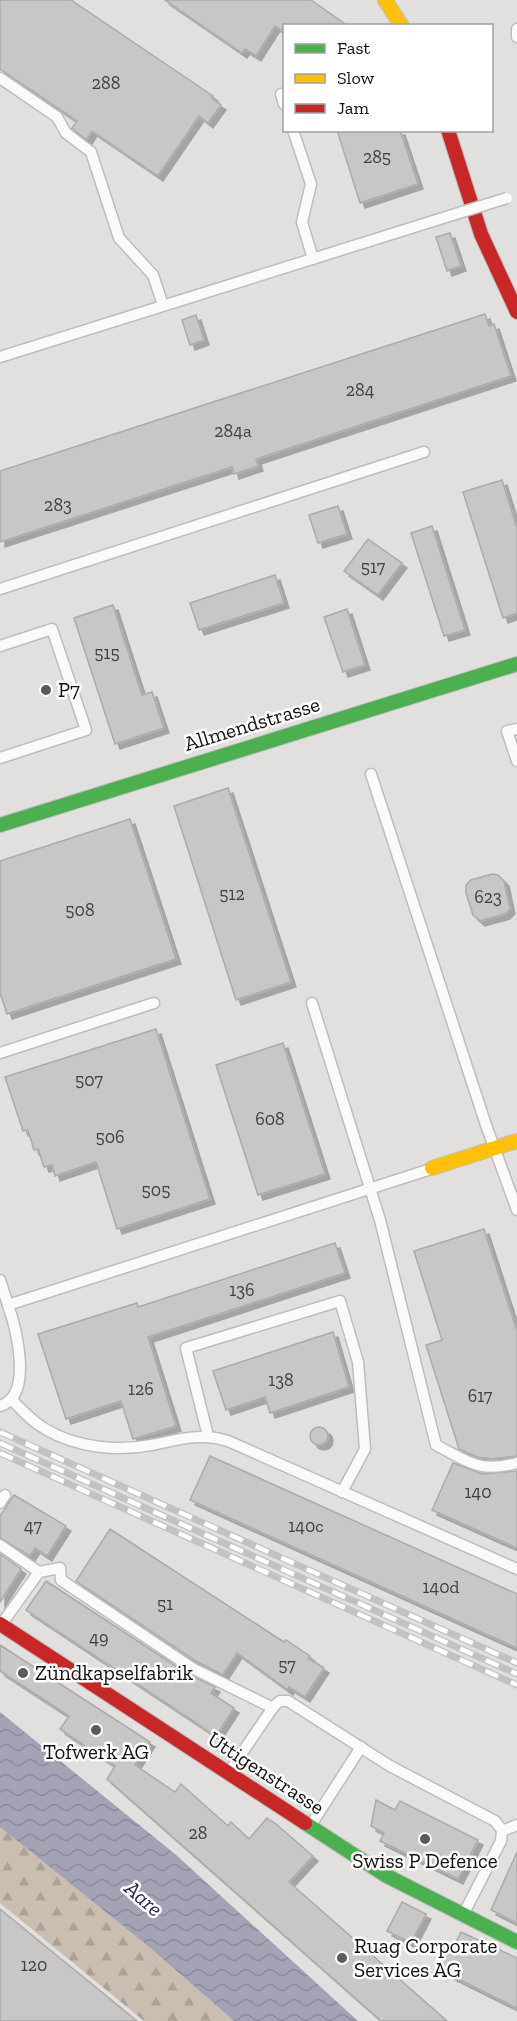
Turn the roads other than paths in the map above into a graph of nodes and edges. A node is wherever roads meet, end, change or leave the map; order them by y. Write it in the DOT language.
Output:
graph roads {
  1 [pos="385,0"];
  2 [pos="401,24"];
  3 [pos="517,29"];
  4 [pos="517,37"];
  5 [pos="0,78"];
  6 [pos="294,132"];
  7 [pos="449,132"];
  8 [pos="512,196"];
  9 [pos="313,259"];
  10 [pos="163,305"];
  11 [pos="517,312"];
  12 [pos="0,357"];
  13 [pos="424,452"];
  14 [pos="0,589"];
  15 [pos="0,646"];
  16 [pos="517,664"];
  17 [pos="517,729"];
  18 [pos="0,758"];
  19 [pos="517,761"];
  20 [pos="371,774"];
  21 [pos="0,825"];
  22 [pos="153,1003"];
  23 [pos="312,1003"];
  24 [pos="0,1053"];
  25 [pos="517,1142"];
  26 [pos="496,1148"];
  27 [pos="432,1168"];
  28 [pos="370,1188"];
  29 [pos="517,1207"];
  30 [pos="0,1280"];
  31 [pos="8,1305"];
  32 [pos="12,1400"];
  33 [pos="0,1406"];
  34 [pos="208,1436"];
  35 [pos="517,1463"];
  36 [pos="342,1492"];
  37 [pos="0,1545"];
  38 [pos="517,1569"];
  39 [pos="39,1572"];
  40 [pos="1,1625"];
  41 [pos="273,1708"];
  42 [pos="361,1747"];
  43 [pos="228,1773"];
  44 [pos="517,1825"];
  45 [pos="310,1827"];
  46 [pos="502,1831"];
  47 [pos="463,1915"];
  48 [pos="517,1942"];
  1 -- 2 [label="main road"];
  3 -- 4 [label="lane"];
  5 -- 10 [label="lane"];
  6 -- 9 [label="lane"];
  7 -- 11 [label="main road"];
  8 -- 9 [label="lane, bridge"];
  9 -- 10 [label="lane"];
  10 -- 12 [label="lane"];
  13 -- 14 [label="lane"];
  15 -- 18 [label="lane"];
  16 -- 21 [label="main road, Allmendstrasse"];
  17 -- 19 [label="lane"];
  20 -- 26 [label="lane"];
  22 -- 24 [label="lane"];
  23 -- 28 [label="lane"];
  25 -- 26 [label="main road"];
  26 -- 27 [label="main road"];
  26 -- 29 [label="lane"];
  27 -- 28 [label="lane"];
  28 -- 31 [label="lane"];
  28 -- 35 [label="lane"];
  30 -- 31 [label="lane"];
  31 -- 32 [label="lane"];
  32 -- 33 [label="lane"];
  32 -- 34 [label="lane"];
  34 -- 36 [label="lane"];
  34 -- 36 [label="lane"];
  36 -- 38 [label="lane"];
  37 -- 39 [label="lane"];
  39 -- 40 [label="lane"];
  39 -- 41 [label="lane"];
  40 -- 43 [label="main road, Uttigenstrasse"];
  41 -- 42 [label="lane"];
  41 -- 43 [label="lane"];
  42 -- 45 [label="lane"];
  42 -- 46 [label="lane"];
  43 -- 45 [label="main road, Uttigenstrasse"];
  44 -- 46 [label="lane"];
  45 -- 47 [label="main road, Uttigenstrasse"];
  46 -- 47 [label="lane"];
  47 -- 48 [label="main road, Uttigenstrasse"];
}
